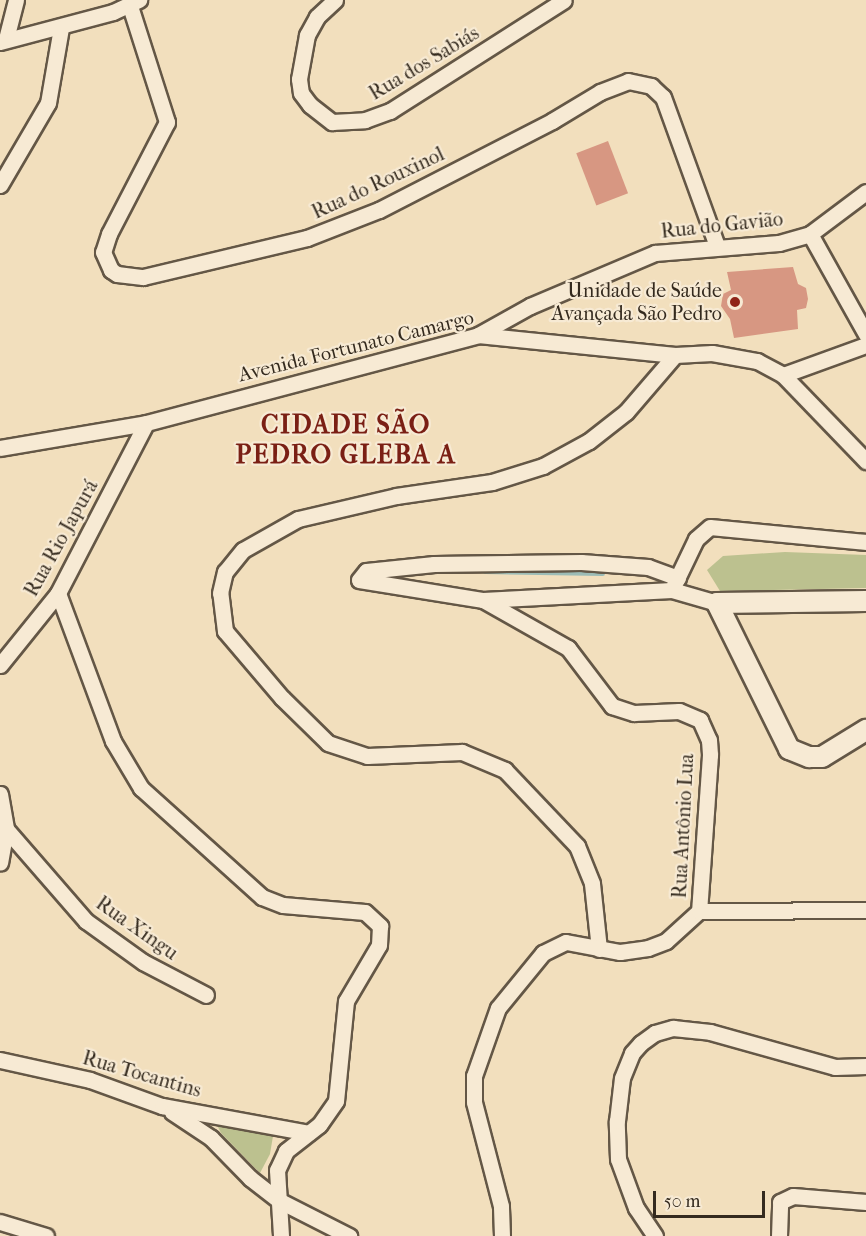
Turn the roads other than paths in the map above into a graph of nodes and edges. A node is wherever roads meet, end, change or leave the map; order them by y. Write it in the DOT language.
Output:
graph roads {
  1 [pos="16,0"];
  2 [pos="334,0"];
  3 [pos="564,0"];
  4 [pos="134,3"];
  5 [pos="61,28"];
  6 [pos="3,41"];
  7 [pos="0,185"];
  8 [pos="866,192"];
  9 [pos="810,234"];
  10 [pos="717,246"];
  11 [pos="866,334"];
  12 [pos="478,335"];
  13 [pos="866,345"];
  14 [pos="675,355"];
  15 [pos="783,375"];
  16 [pos="146,423"];
  17 [pos="0,448"];
  18 [pos="866,461"];
  19 [pos="866,542"];
  20 [pos="675,584"];
  21 [pos="58,593"];
  22 [pos="483,600"];
  23 [pos="866,601"];
  24 [pos="717,603"];
  25 [pos="0,665"];
  26 [pos="866,730"];
  27 [pos="0,795"];
  28 [pos="6,829"];
  29 [pos="0,862"];
  30 [pos="866,910"];
  31 [pos="699,911"];
  32 [pos="600,949"];
  33 [pos="206,995"];
  34 [pos="1,1056"];
  35 [pos="866,1066"];
  36 [pos="162,1106"];
  37 [pos="309,1133"];
  38 [pos="278,1200"];
  39 [pos="866,1202"];
  40 [pos="0,1222"];
  41 [pos="46,1236"];
  42 [pos="281,1236"];
  43 [pos="349,1236"];
  44 [pos="502,1236"];
  45 [pos="655,1236"];
  46 [pos="779,1236"];
  1 -- 6 [label="street"];
  2 -- 3 [label="street, Rua dos Sabiás"];
  4 -- 5 [label="street"];
  4 -- 10 [label="street, Rua do Rouxinol"];
  5 -- 6 [label="street"];
  5 -- 7 [label="street"];
  8 -- 9 [label="street, Rua do Gavião"];
  9 -- 10 [label="street, Rua do Gavião"];
  9 -- 11 [label="street"];
  10 -- 12 [label="street, Rua do Gavião"];
  12 -- 14 [label="street, Avenida Fortunato Camargo"];
  12 -- 16 [label="street, Avenida Fortunato Camargo"];
  13 -- 15 [label="street"];
  14 -- 15 [label="street, Avenida Fortunato Camargo"];
  14 -- 32 [label="street"];
  15 -- 18 [label="street, Avenida Fortunato Camargo"];
  16 -- 17 [label="street, Avenida Fortunato Camargo"];
  16 -- 21 [label="street, Rua Rio Japurá"];
  19 -- 20 [label="street"];
  20 -- 22 [label="street"];
  20 -- 22 [label="street"];
  20 -- 24 [label="street"];
  21 -- 25 [label="street, Rua Rio Japurá"];
  21 -- 37 [label="street"];
  22 -- 31 [label="street, Rua Antônio Lua"];
  23 -- 24 [label="street"];
  24 -- 26 [label="street"];
  27 -- 28 [label="street"];
  28 -- 29 [label="street"];
  28 -- 33 [label="street, Rua Xingu"];
  30 -- 31 [label="street"];
  31 -- 32 [label="street"];
  32 -- 44 [label="street"];
  34 -- 36 [label="street, Rua Tocantins"];
  35 -- 45 [label="street"];
  36 -- 37 [label="street, Rua Tocantins"];
  36 -- 38 [label="street"];
  37 -- 38 [label="street"];
  38 -- 42 [label="street"];
  38 -- 43 [label="street"];
  39 -- 46 [label="street"];
  40 -- 41 [label="street"];
}
